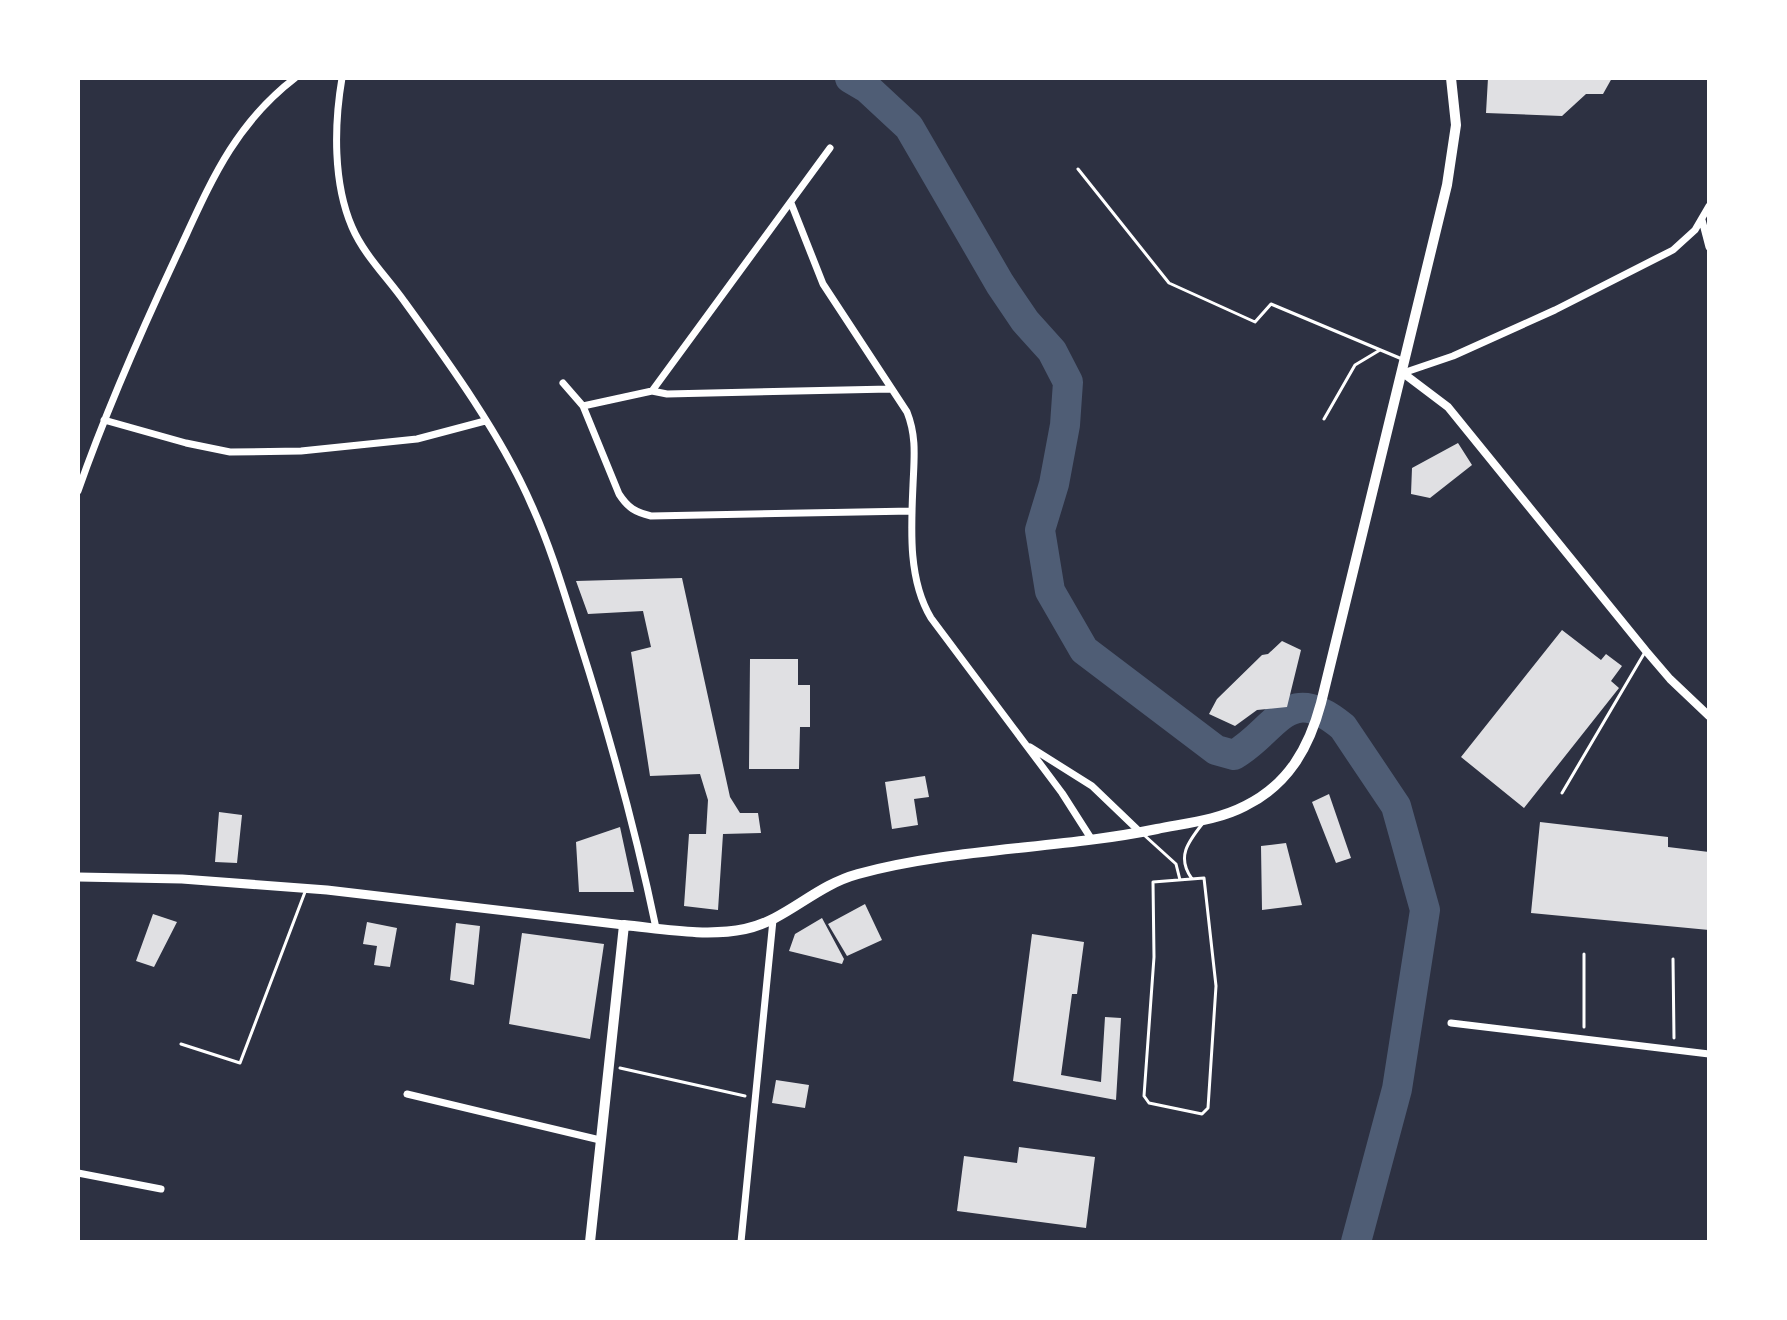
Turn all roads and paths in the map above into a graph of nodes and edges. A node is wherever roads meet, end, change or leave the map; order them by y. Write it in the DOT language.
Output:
graph roads {
  1 [pos="295,78"];
  2 [pos="342,78"];
  3 [pos="1451,78"];
  4 [pos="830,148"];
  5 [pos="1078,169"];
  6 [pos="791,203"];
  7 [pos="1709,206"];
  8 [pos="1702,220"];
  9 [pos="1709,247"];
  10 [pos="1380,350"];
  11 [pos="1406,360"];
  12 [pos="1403,373"];
  13 [pos="563,383"];
  14 [pos="890,389"];
  15 [pos="652,391"];
  16 [pos="583,406"];
  17 [pos="1324,419"];
  18 [pos="104,420"];
  19 [pos="485,421"];
  20 [pos="78,491"];
  21 [pos="912,511"];
  22 [pos="1646,651"];
  23 [pos="1709,716"];
  24 [pos="1025,744"];
  25 [pos="1562,793"];
  26 [pos="1205,820"];
  27 [pos="1141,833"];
  28 [pos="1092,840"];
  29 [pos="78,877"];
  30 [pos="1192,879"];
  31 [pos="1180,880"];
  32 [pos="307,889"];
  33 [pos="773,920"];
  34 [pos="624,925"];
  35 [pos="656,928"];
  36 [pos="1584,954"];
  37 [pos="1673,959"];
  38 [pos="1451,1023"];
  39 [pos="1584,1039"];
  40 [pos="181,1044"];
  41 [pos="1674,1050"];
  42 [pos="1709,1054"];
  43 [pos="608,1065"];
  44 [pos="407,1094"];
  45 [pos="756,1099"];
  46 [pos="600,1140"];
  47 [pos="78,1173"];
  48 [pos="161,1189"];
  49 [pos="590,1242"];
  50 [pos="741,1242"];
  1 -- 18 [label="street"];
  2 -- 19 [label="street"];
  3 -- 11 [label="main road"];
  4 -- 6 [label="street"];
  5 -- 10 [label="lane"];
  6 -- 14 [label="street"];
  6 -- 15 [label="street"];
  7 -- 8 [label="street"];
  8 -- 9 [label="street"];
  8 -- 12 [label="street"];
  10 -- 11 [label="lane"];
  10 -- 17 [label="lane"];
  11 -- 12 [label="main road"];
  12 -- 22 [label="street"];
  12 -- 26 [label="main road"];
  13 -- 16 [label="street"];
  14 -- 15 [label="street"];
  14 -- 21 [label="street"];
  15 -- 16 [label="street"];
  16 -- 21 [label="street"];
  18 -- 19 [label="street"];
  18 -- 20 [label="street"];
  19 -- 35 [label="street"];
  21 -- 24 [label="street"];
  22 -- 23 [label="street"];
  22 -- 25 [label="lane"];
  24 -- 27 [label="street"];
  24 -- 28 [label="street"];
  26 -- 27 [label="main road"];
  26 -- 30 [label="lane"];
  27 -- 28 [label="main road"];
  27 -- 31 [label="lane"];
  28 -- 33 [label="main road"];
  29 -- 32 [label="main road"];
  30 -- 31 [label="lane"];
  30 -- 31 [label="lane"];
  32 -- 34 [label="main road"];
  32 -- 40 [label="lane"];
  33 -- 35 [label="main road"];
  33 -- 45 [label="street"];
  34 -- 35 [label="main road"];
  34 -- 43 [label="main road"];
  36 -- 39 [label="path"];
  37 -- 41 [label="path"];
  38 -- 39 [label="street"];
  39 -- 41 [label="street"];
  41 -- 42 [label="street"];
  43 -- 45 [label="path"];
  43 -- 46 [label="main road"];
  44 -- 46 [label="street"];
  45 -- 50 [label="street"];
  46 -- 49 [label="main road"];
  47 -- 48 [label="street"];
}
